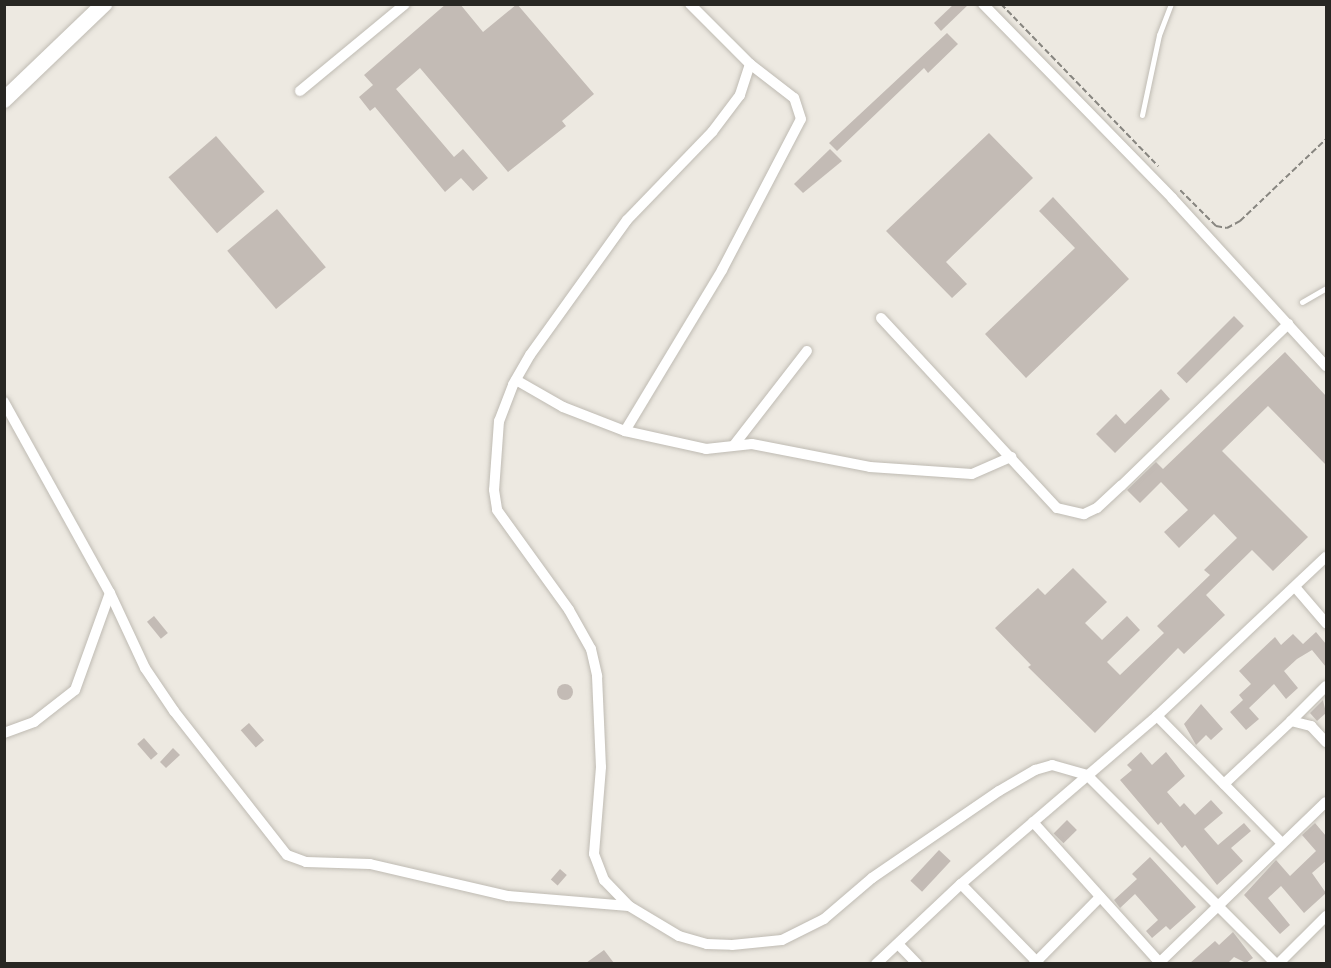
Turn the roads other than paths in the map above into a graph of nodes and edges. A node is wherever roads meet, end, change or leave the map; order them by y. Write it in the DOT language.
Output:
graph roads {
  1 [pos="104,4"];
  2 [pos="405,4"];
  3 [pos="690,4"];
  4 [pos="983,4"];
  5 [pos="1171,4"];
  6 [pos="750,64"];
  7 [pos="300,91"];
  8 [pos="4,100"];
  9 [pos="1142,115"];
  10 [pos="1326,288"];
  11 [pos="1302,302"];
  12 [pos="881,318"];
  13 [pos="1288,324"];
  14 [pos="807,351"];
  15 [pos="1326,366"];
  16 [pos="516,380"];
  17 [pos="4,402"];
  18 [pos="626,431"];
  19 [pos="734,445"];
  20 [pos="1011,457"];
  21 [pos="1326,557"];
  22 [pos="1295,587"];
  23 [pos="110,593"];
  24 [pos="1326,623"];
  25 [pos="1326,686"];
  26 [pos="1157,716"];
  27 [pos="1291,721"];
  28 [pos="4,733"];
  29 [pos="1326,742"];
  30 [pos="1087,775"];
  31 [pos="1224,784"];
  32 [pos="1326,802"];
  33 [pos="1033,822"];
  34 [pos="1282,843"];
  35 [pos="962,884"];
  36 [pos="1100,897"];
  37 [pos="629,906"];
  38 [pos="1218,906"];
  39 [pos="1326,916"];
  40 [pos="898,944"];
  41 [pos="876,963"];
  42 [pos="917,963"];
  43 [pos="1036,963"];
  44 [pos="1159,963"];
  45 [pos="1277,963"];
  1 -- 8 [label="street"];
  2 -- 7 [label="street"];
  3 -- 6 [label="street"];
  4 -- 13 [label="street"];
  5 -- 9 [label="lane"];
  6 -- 16 [label="street"];
  6 -- 18 [label="street"];
  10 -- 11 [label="lane"];
  12 -- 20 [label="street"];
  13 -- 15 [label="street"];
  13 -- 20 [label="street"];
  14 -- 19 [label="street"];
  16 -- 18 [label="street"];
  16 -- 37 [label="street"];
  17 -- 23 [label="street"];
  18 -- 19 [label="street"];
  19 -- 20 [label="street"];
  21 -- 22 [label="street"];
  22 -- 24 [label="street"];
  22 -- 26 [label="street"];
  23 -- 28 [label="street"];
  23 -- 37 [label="street"];
  25 -- 27 [label="street"];
  26 -- 30 [label="street"];
  26 -- 31 [label="street"];
  27 -- 29 [label="street"];
  27 -- 31 [label="street"];
  30 -- 33 [label="street"];
  30 -- 37 [label="street"];
  30 -- 38 [label="street"];
  31 -- 34 [label="street"];
  32 -- 34 [label="street"];
  33 -- 35 [label="street"];
  33 -- 36 [label="street"];
  34 -- 38 [label="street"];
  35 -- 40 [label="street"];
  35 -- 43 [label="street"];
  36 -- 43 [label="street"];
  36 -- 44 [label="street"];
  38 -- 44 [label="street"];
  38 -- 45 [label="street"];
  39 -- 45 [label="street"];
  40 -- 41 [label="street"];
  40 -- 42 [label="street"];
}
